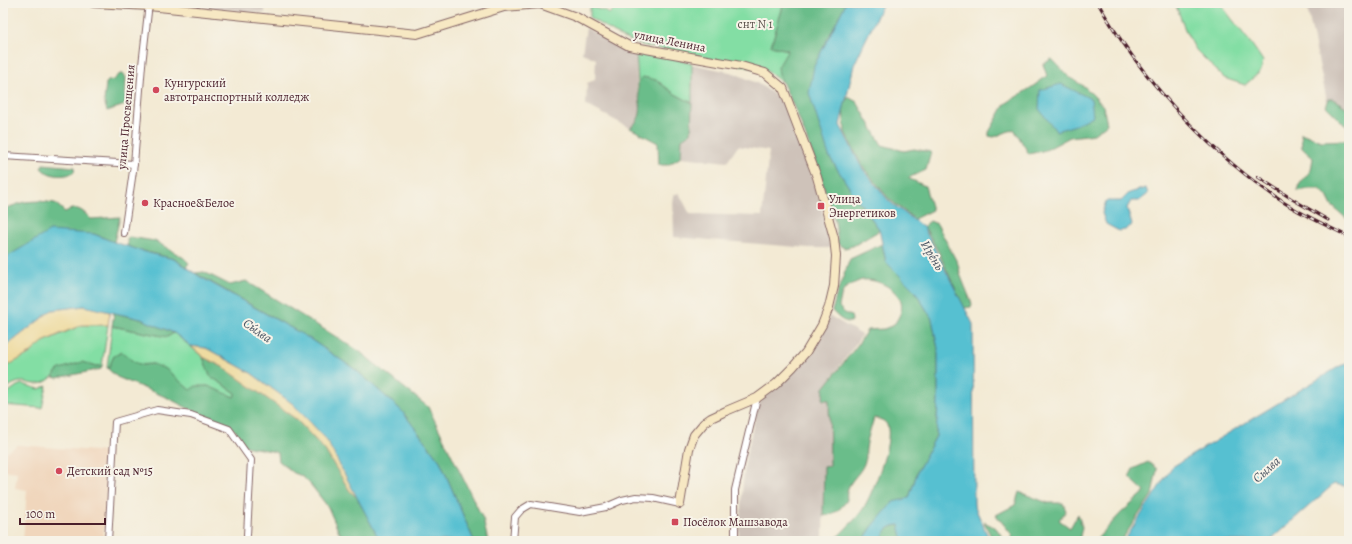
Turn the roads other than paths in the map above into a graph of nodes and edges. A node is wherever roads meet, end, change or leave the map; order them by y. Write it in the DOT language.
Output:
graph roads {
  1 [pos="93,3"];
  2 [pos="149,5"];
  3 [pos="3,156"];
  4 [pos="134,164"];
  5 [pos="124,233"];
  6 [pos="757,398"];
  7 [pos="680,504"];
  8 [pos="247,535"];
  9 [pos="108,541"];
  10 [pos="513,541"];
  11 [pos="734,541"];
  1 -- 2 [label="street, улица Ленина"];
  2 -- 4 [label="street, улица Просвещения"];
  2 -- 6 [label="street, улица Ленина"];
  3 -- 4 [label="street"];
  4 -- 5 [label="street, улица Просвещения"];
  6 -- 7 [label="street, улица Ленина"];
  6 -- 11 [label="street"];
  7 -- 10 [label="street"];
  8 -- 9 [label="street"];
}
